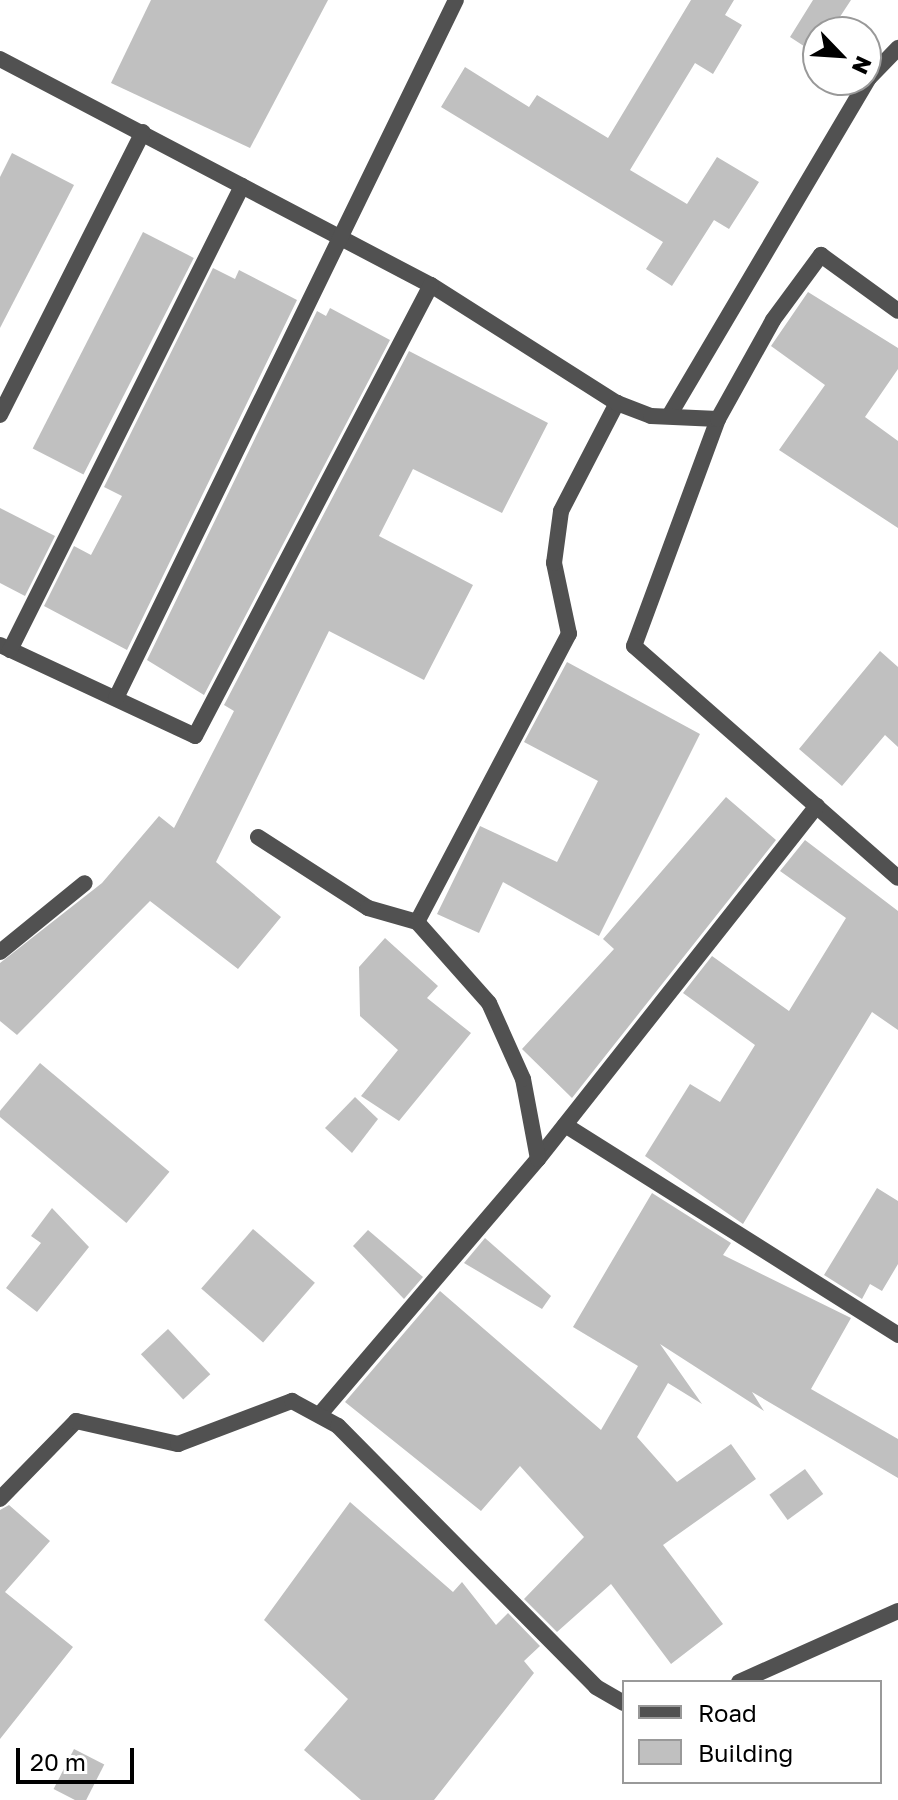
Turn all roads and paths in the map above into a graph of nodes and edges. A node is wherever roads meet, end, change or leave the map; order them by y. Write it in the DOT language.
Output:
graph roads {
  1 [pos="456,0"];
  2 [pos="898,48"];
  3 [pos="0,59"];
  4 [pos="143,132"];
  5 [pos="242,186"];
  6 [pos="343,237"];
  7 [pos="431,285"];
  8 [pos="898,311"];
  9 [pos="617,403"];
  10 [pos="0,415"];
  11 [pos="669,416"];
  12 [pos="718,419"];
  13 [pos="5,648"];
  14 [pos="116,698"];
  15 [pos="817,806"];
  16 [pos="258,837"];
  17 [pos="898,878"];
  18 [pos="85,883"];
  19 [pos="417,922"];
  20 [pos="0,952"];
  21 [pos="565,1125"];
  22 [pos="538,1159"];
  23 [pos="898,1335"];
  24 [pos="321,1413"];
  25 [pos="0,1499"];
  26 [pos="898,1611"];
  27 [pos="743,1680"];
  28 [pos="622,1702"];
  1 -- 6 [label="street"];
  2 -- 11 [label="street"];
  3 -- 4 [label="street"];
  4 -- 5 [label="street"];
  4 -- 10 [label="street"];
  5 -- 6 [label="street"];
  5 -- 13 [label="street"];
  6 -- 7 [label="street"];
  6 -- 14 [label="street"];
  7 -- 9 [label="street"];
  7 -- 14 [label="street"];
  8 -- 12 [label="street"];
  9 -- 11 [label="street"];
  9 -- 19 [label="street"];
  11 -- 12 [label="street"];
  12 -- 15 [label="street"];
  13 -- 14 [label="street"];
  15 -- 17 [label="street"];
  15 -- 21 [label="street"];
  16 -- 19 [label="street"];
  18 -- 20 [label="street"];
  19 -- 22 [label="street"];
  21 -- 22 [label="street"];
  21 -- 23 [label="street"];
  22 -- 24 [label="street"];
  24 -- 25 [label="street"];
  24 -- 28 [label="street"];
  26 -- 27 [label="street"];
}
